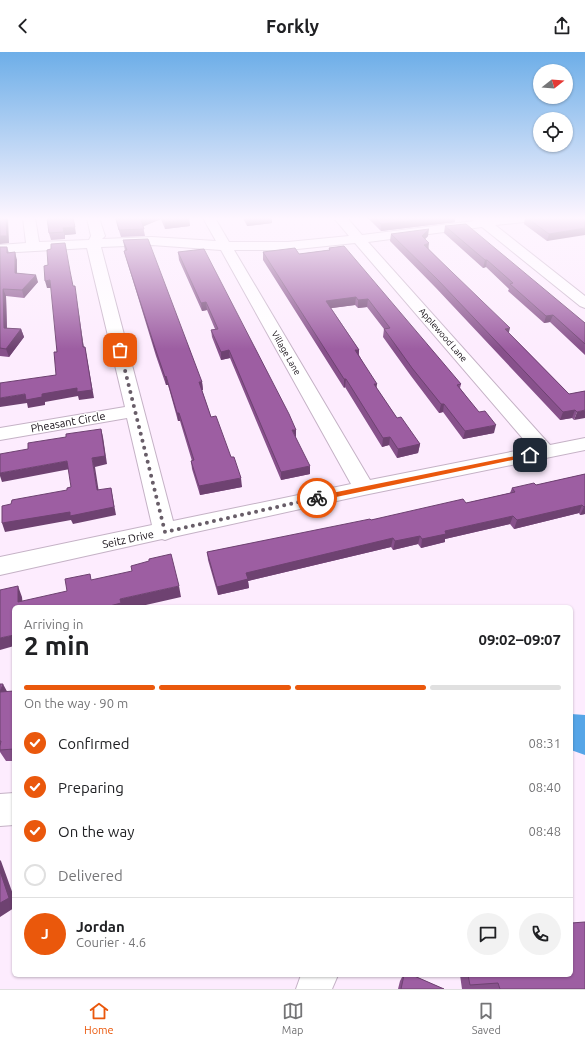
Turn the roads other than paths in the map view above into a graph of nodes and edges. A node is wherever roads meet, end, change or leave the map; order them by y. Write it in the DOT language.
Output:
graph roads {
  1 [pos="97,262"];
  2 [pos="233,262"];
  3 [pos="379,262"];
  4 [pos="533,262"];
  5 [pos="585,286"];
  6 [pos="566,288"];
  7 [pos="585,303"];
  8 [pos="136,411"];
  9 [pos="0,434"];
  10 [pos="585,444"];
  11 [pos="545,452"];
  12 [pos="364,488"];
  13 [pos="165,532"];
  14 [pos="0,566"];
  15 [pos="12,809"];
  16 [pos="0,810"];
  17 [pos="319,977"];
  18 [pos="314,989"];
  1 -- 8 [label="street"];
  2 -- 12 [label="street, Village Lane"];
  3 -- 11 [label="street, Applewood Lane"];
  4 -- 6 [label="street"];
  5 -- 6 [label="street"];
  6 -- 7 [label="street"];
  8 -- 9 [label="street, Pheasant Circle"];
  8 -- 13 [label="street"];
  10 -- 11 [label="street, Seitz Drive"];
  11 -- 12 [label="street, Seitz Drive"];
  12 -- 13 [label="street, Seitz Drive"];
  13 -- 14 [label="street, Seitz Drive"];
  15 -- 16 [label="street"];
  17 -- 18 [label="street"];
}
